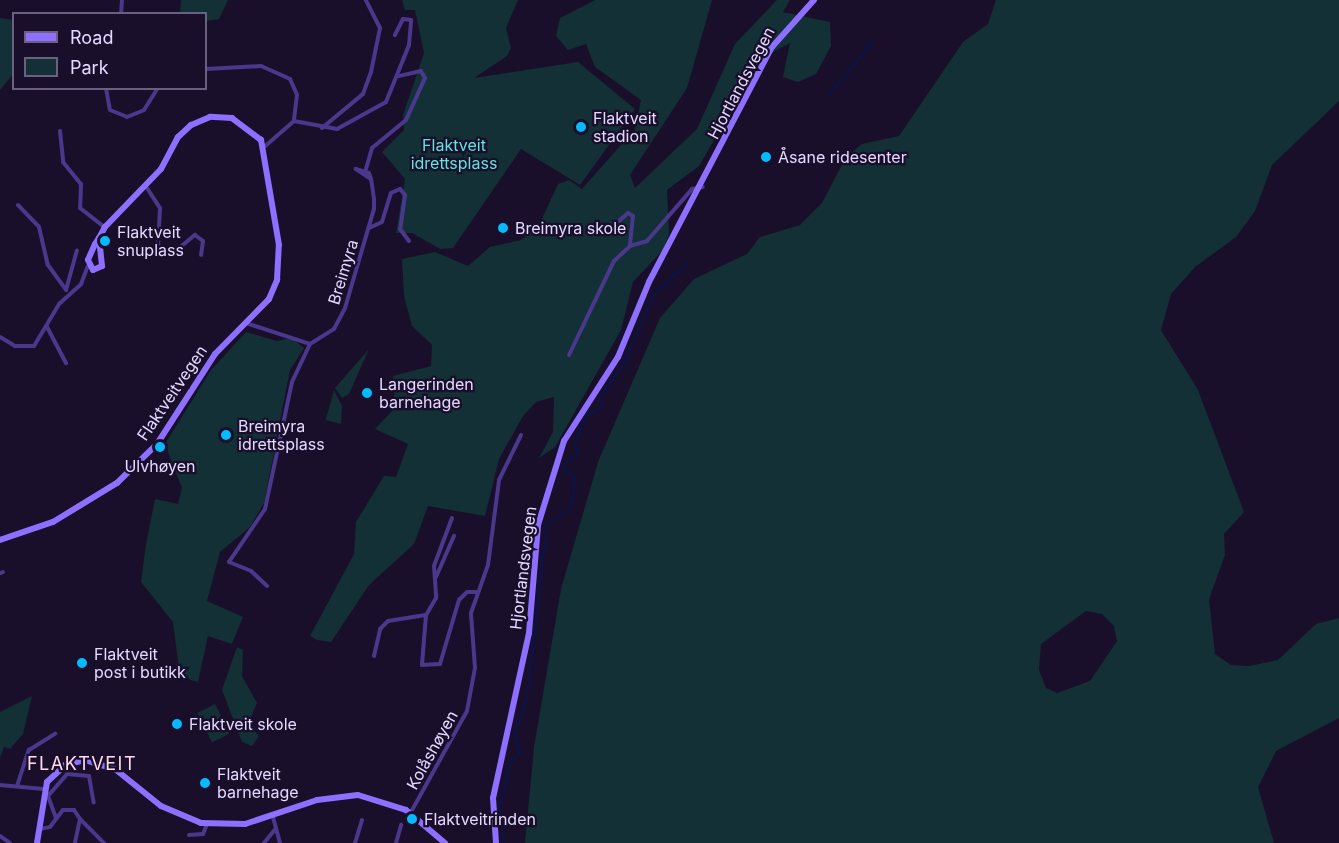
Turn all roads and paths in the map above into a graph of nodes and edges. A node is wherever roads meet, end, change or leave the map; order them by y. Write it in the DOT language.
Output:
graph roads {
  1 [pos="366,0"];
  2 [pos="814,0"];
  3 [pos="395,35"];
  4 [pos="207,69"];
  5 [pos="399,76"];
  6 [pos="106,90"];
  7 [pos="157,90"];
  8 [pos="294,121"];
  9 [pos="321,128"];
  10 [pos="60,131"];
  11 [pos="265,146"];
  12 [pos="366,169"];
  13 [pos="370,179"];
  14 [pos="146,185"];
  15 [pos="703,187"];
  16 [pos="18,206"];
  17 [pos="619,220"];
  18 [pos="105,227"];
  19 [pos="369,228"];
  20 [pos="99,238"];
  21 [pos="409,241"];
  22 [pos="630,246"];
  23 [pos="77,250"];
  24 [pos="201,255"];
  25 [pos="88,266"];
  26 [pos="68,292"];
  27 [pos="246,323"];
  28 [pos="46,327"];
  29 [pos="0,337"];
  30 [pos="310,344"];
  31 [pos="569,355"];
  32 [pos="66,363"];
  33 [pos="521,435"];
  34 [pos="452,518"];
  35 [pos="454,536"];
  36 [pos="0,540"];
  37 [pos="435,578"];
  38 [pos="267,586"];
  39 [pos="478,592"];
  40 [pos="426,615"];
  41 [pos="374,656"];
  42 [pos="56,734"];
  43 [pos="0,785"];
  44 [pos="17,786"];
  45 [pos="44,789"];
  46 [pos="94,803"];
  47 [pos="411,812"];
  48 [pos="273,817"];
  49 [pos="56,818"];
  50 [pos="81,819"];
  51 [pos="362,820"];
  52 [pos="207,823"];
  53 [pos="401,825"];
  54 [pos="276,828"];
  55 [pos="40,830"];
  56 [pos="189,835"];
  57 [pos="0,836"];
  58 [pos="10,843"];
  59 [pos="37,843"];
  60 [pos="75,843"];
  61 [pos="104,843"];
  62 [pos="264,843"];
  63 [pos="280,843"];
  64 [pos="355,843"];
  65 [pos="396,843"];
  66 [pos="444,843"];
  67 [pos="496,843"];
  1 -- 9 [label="street"];
  2 -- 15 [label="main road, Hjortlandsvegen"];
  3 -- 5 [label="street"];
  4 -- 8 [label="street"];
  5 -- 9 [label="street"];
  5 -- 12 [label="street"];
  6 -- 7 [label="street"];
  8 -- 9 [label="street"];
  8 -- 11 [label="street"];
  10 -- 18 [label="street"];
  11 -- 14 [label="main road"];
  11 -- 27 [label="main road, Flaktveitvegen"];
  12 -- 13 [label="street, Breimyra"];
  12 -- 13 [label="street, Breimyra"];
  13 -- 19 [label="street, Breimyra"];
  14 -- 18 [label="main road"];
  14 -- 24 [label="street"];
  15 -- 22 [label="street, Hjortlandsvegen"];
  15 -- 67 [label="main road, Hjortlandsvegen"];
  16 -- 26 [label="street"];
  17 -- 22 [label="street"];
  18 -- 20 [label="main road"];
  19 -- 21 [label="street, Breimyra"];
  19 -- 30 [label="street, Breimyra"];
  20 -- 25 [label="main road"];
  20 -- 25 [label="main road"];
  22 -- 31 [label="street, Hjortlandsvegen"];
  23 -- 26 [label="street"];
  25 -- 26 [label="street"];
  26 -- 28 [label="street"];
  27 -- 30 [label="street"];
  27 -- 36 [label="main road, Flaktveitvegen"];
  28 -- 29 [label="street"];
  28 -- 32 [label="street"];
  30 -- 38 [label="street, Breimyra"];
  33 -- 39 [label="street, Kolåshøyen"];
  34 -- 37 [label="street"];
  35 -- 37 [label="street"];
  37 -- 40 [label="street"];
  39 -- 40 [label="street"];
  39 -- 47 [label="street, Kolåshøyen"];
  40 -- 41 [label="street"];
  42 -- 44 [label="street"];
  43 -- 44 [label="street"];
  44 -- 45 [label="street"];
  45 -- 52 [label="main road"];
  45 -- 55 [label="main road"];
  46 -- 49 [label="street"];
  47 -- 48 [label="main road"];
  47 -- 66 [label="main road"];
  48 -- 52 [label="main road"];
  48 -- 54 [label="street"];
  49 -- 50 [label="street"];
  49 -- 55 [label="street"];
  50 -- 60 [label="street"];
  50 -- 61 [label="street"];
  51 -- 64 [label="street"];
  52 -- 56 [label="street"];
  53 -- 65 [label="street"];
  54 -- 62 [label="street"];
  54 -- 63 [label="street"];
  55 -- 59 [label="main road"];
  57 -- 58 [label="street"];
}
